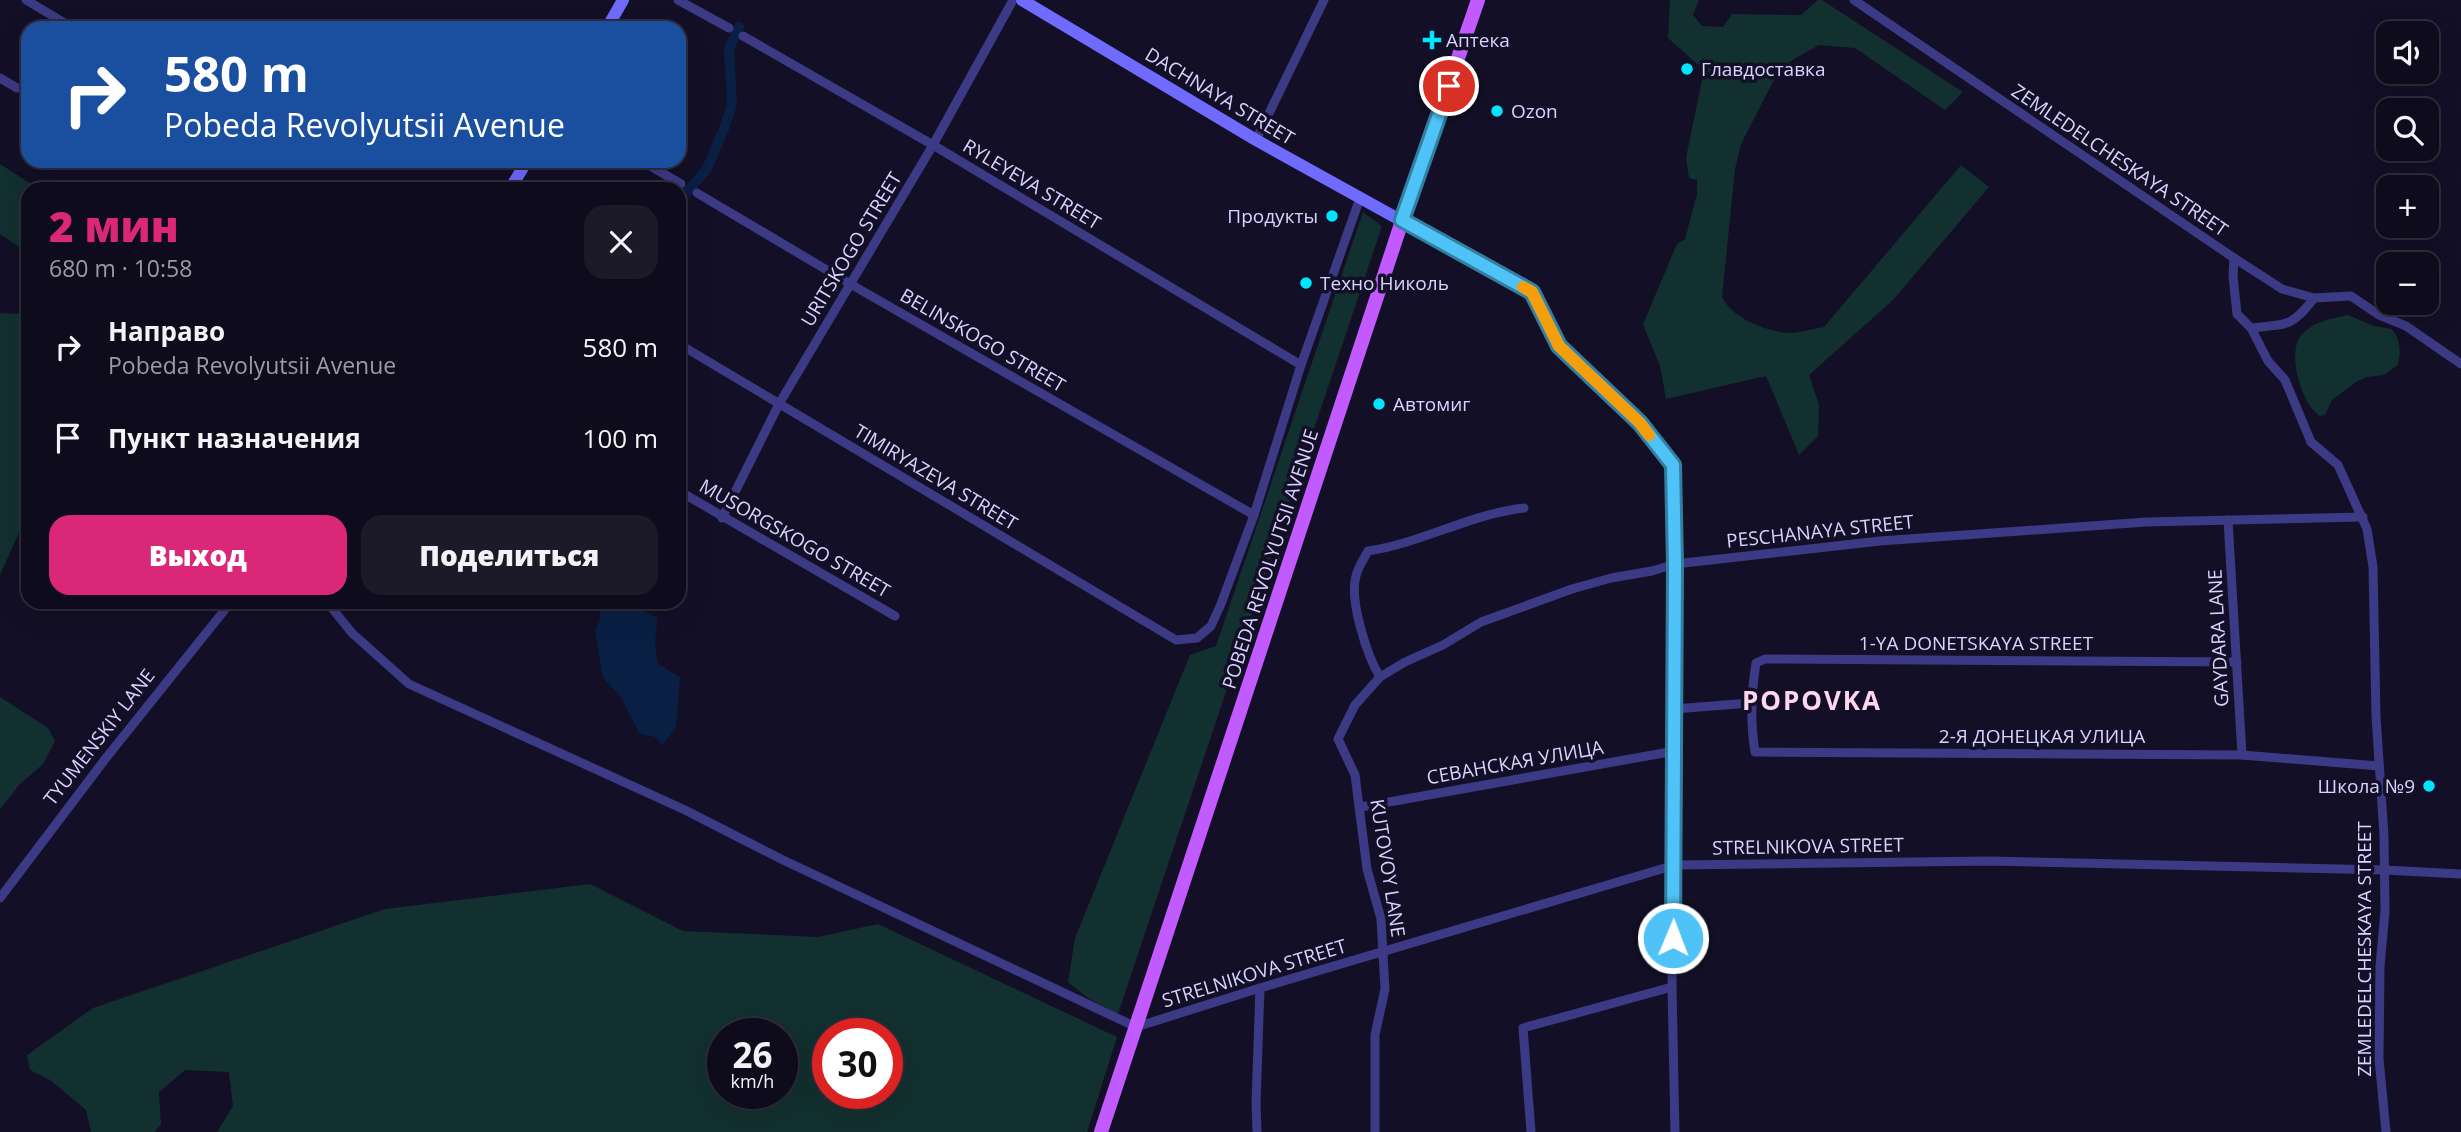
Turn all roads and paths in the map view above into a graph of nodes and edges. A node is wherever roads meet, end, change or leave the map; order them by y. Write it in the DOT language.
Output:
graph roads {
  1 [pos="26,0"];
  2 [pos="624,0"];
  3 [pos="678,0"];
  4 [pos="1013,0"];
  5 [pos="1022,0"];
  6 [pos="1324,0"];
  7 [pos="1478,0"];
  8 [pos="1854,0"];
  9 [pos="61,21"];
  10 [pos="611,21"];
  11 [pos="729,28"];
  12 [pos="743,36"];
  13 [pos="0,78"];
  14 [pos="17,88"];
  15 [pos="1256,140"];
  16 [pos="933,145"];
  17 [pos="654,168"];
  18 [pos="678,182"];
  19 [pos="697,193"];
  20 [pos="1360,198"];
  21 [pos="1402,220"];
  22 [pos="2234,258"];
  23 [pos="852,285"];
  24 [pos="2314,298"];
  25 [pos="2251,328"];
  26 [pos="686,348"];
  27 [pos="2461,364"];
  28 [pos="1301,365"];
  29 [pos="779,404"];
  30 [pos="686,495"];
  31 [pos="1524,508"];
  32 [pos="1254,515"];
  33 [pos="2363,517"];
  34 [pos="722,518"];
  35 [pos="2228,520"];
  36 [pos="1675,564"];
  37 [pos="225,609"];
  38 [pos="333,609"];
  39 [pos="895,616"];
  40 [pos="2237,662"];
  41 [pos="1380,677"];
  42 [pos="1750,703"];
  43 [pos="1674,709"];
  44 [pos="1338,739"];
  45 [pos="1675,751"];
  46 [pos="2242,755"];
  47 [pos="2379,766"];
  48 [pos="1361,807"];
  49 [pos="1675,865"];
  50 [pos="2384,870"];
  51 [pos="2461,874"];
  52 [pos="0,898"];
  53 [pos="1383,952"];
  54 [pos="1672,987"];
  55 [pos="1260,988"];
  56 [pos="1136,1027"];
  57 [pos="1101,1132"];
  58 [pos="1257,1132"];
  59 [pos="1375,1132"];
  60 [pos="1531,1132"];
  61 [pos="1675,1132"];
  62 [pos="2386,1132"];
  1 -- 9 [label="street"];
  2 -- 10 [label="street"];
  3 -- 11 [label="street"];
  4 -- 16 [label="street, URITSKOGO STREET"];
  5 -- 15 [label="street, DACHNAYA STREET"];
  6 -- 15 [label="street"];
  7 -- 21 [label="main road, POBEDA REVOLYUTSII AVENUE"];
  8 -- 22 [label="street, ZEMLEDELCHESKAYA STREET"];
  12 -- 16 [label="street, RYLEYEVA STREET"];
  13 -- 14 [label="street"];
  15 -- 20 [label="street, DACHNAYA STREET"];
  16 -- 23 [label="street, URITSKOGO STREET"];
  16 -- 28 [label="street, RYLEYEVA STREET"];
  17 -- 18 [label="street"];
  19 -- 23 [label="street, BELINSKOGO STREET"];
  20 -- 21 [label="street, DACHNAYA STREET"];
  20 -- 28 [label="street"];
  21 -- 36 [label="street"];
  21 -- 56 [label="main road, POBEDA REVOLYUTSII AVENUE"];
  22 -- 24 [label="street"];
  22 -- 25 [label="street, ZEMLEDELCHESKAYA STREET"];
  23 -- 29 [label="street, URITSKOGO STREET"];
  23 -- 32 [label="street, BELINSKOGO STREET"];
  24 -- 25 [label="street"];
  24 -- 27 [label="street"];
  25 -- 33 [label="street, ZEMLEDELCHESKAYA STREET"];
  26 -- 29 [label="street, TIMIRYAZEVA STREET"];
  28 -- 32 [label="street"];
  29 -- 32 [label="street, TIMIRYAZEVA STREET"];
  29 -- 34 [label="street, URITSKOGO STREET"];
  30 -- 34 [label="street, MUSORGSKOGO STREET"];
  31 -- 41 [label="street"];
  33 -- 35 [label="street, PESCHANAYA STREET"];
  33 -- 47 [label="street, ZEMLEDELCHESKAYA STREET"];
  34 -- 39 [label="street, MUSORGSKOGO STREET"];
  35 -- 36 [label="street, PESCHANAYA STREET"];
  35 -- 40 [label="street, GAYDARA LANE"];
  36 -- 41 [label="street, PESCHANAYA STREET"];
  36 -- 43 [label="street"];
  37 -- 52 [label="street, TYUMENSKIY LANE"];
  38 -- 56 [label="street"];
  40 -- 42 [label="street, 1-YA DONETSKAYA STREET"];
  40 -- 46 [label="street, GAYDARA LANE"];
  41 -- 44 [label="street, PESCHANAYA STREET"];
  42 -- 43 [label="street"];
  42 -- 46 [label="street, 2-Я ДОНЕЦКАЯ УЛИЦА"];
  43 -- 45 [label="street"];
  44 -- 48 [label="street, KUTOVOY LANE"];
  45 -- 48 [label="street, СЕВАНСКАЯ УЛИЦА"];
  45 -- 49 [label="street"];
  46 -- 47 [label="street, 2-Я ДОНЕЦКАЯ УЛИЦА"];
  47 -- 50 [label="street, ZEMLEDELCHESKAYA STREET"];
  48 -- 53 [label="street, KUTOVOY LANE"];
  49 -- 50 [label="street, STRELNIKOVA STREET"];
  49 -- 53 [label="street, STRELNIKOVA STREET"];
  49 -- 54 [label="street"];
  50 -- 51 [label="street, STRELNIKOVA STREET"];
  50 -- 62 [label="street, ZEMLEDELCHESKAYA STREET"];
  53 -- 55 [label="street, STRELNIKOVA STREET"];
  53 -- 59 [label="street, KUTOVOY LANE"];
  54 -- 60 [label="street"];
  54 -- 61 [label="street"];
  55 -- 56 [label="street, STRELNIKOVA STREET"];
  55 -- 58 [label="street"];
  56 -- 57 [label="main road, POBEDA REVOLYUTSII AVENUE"];
}
